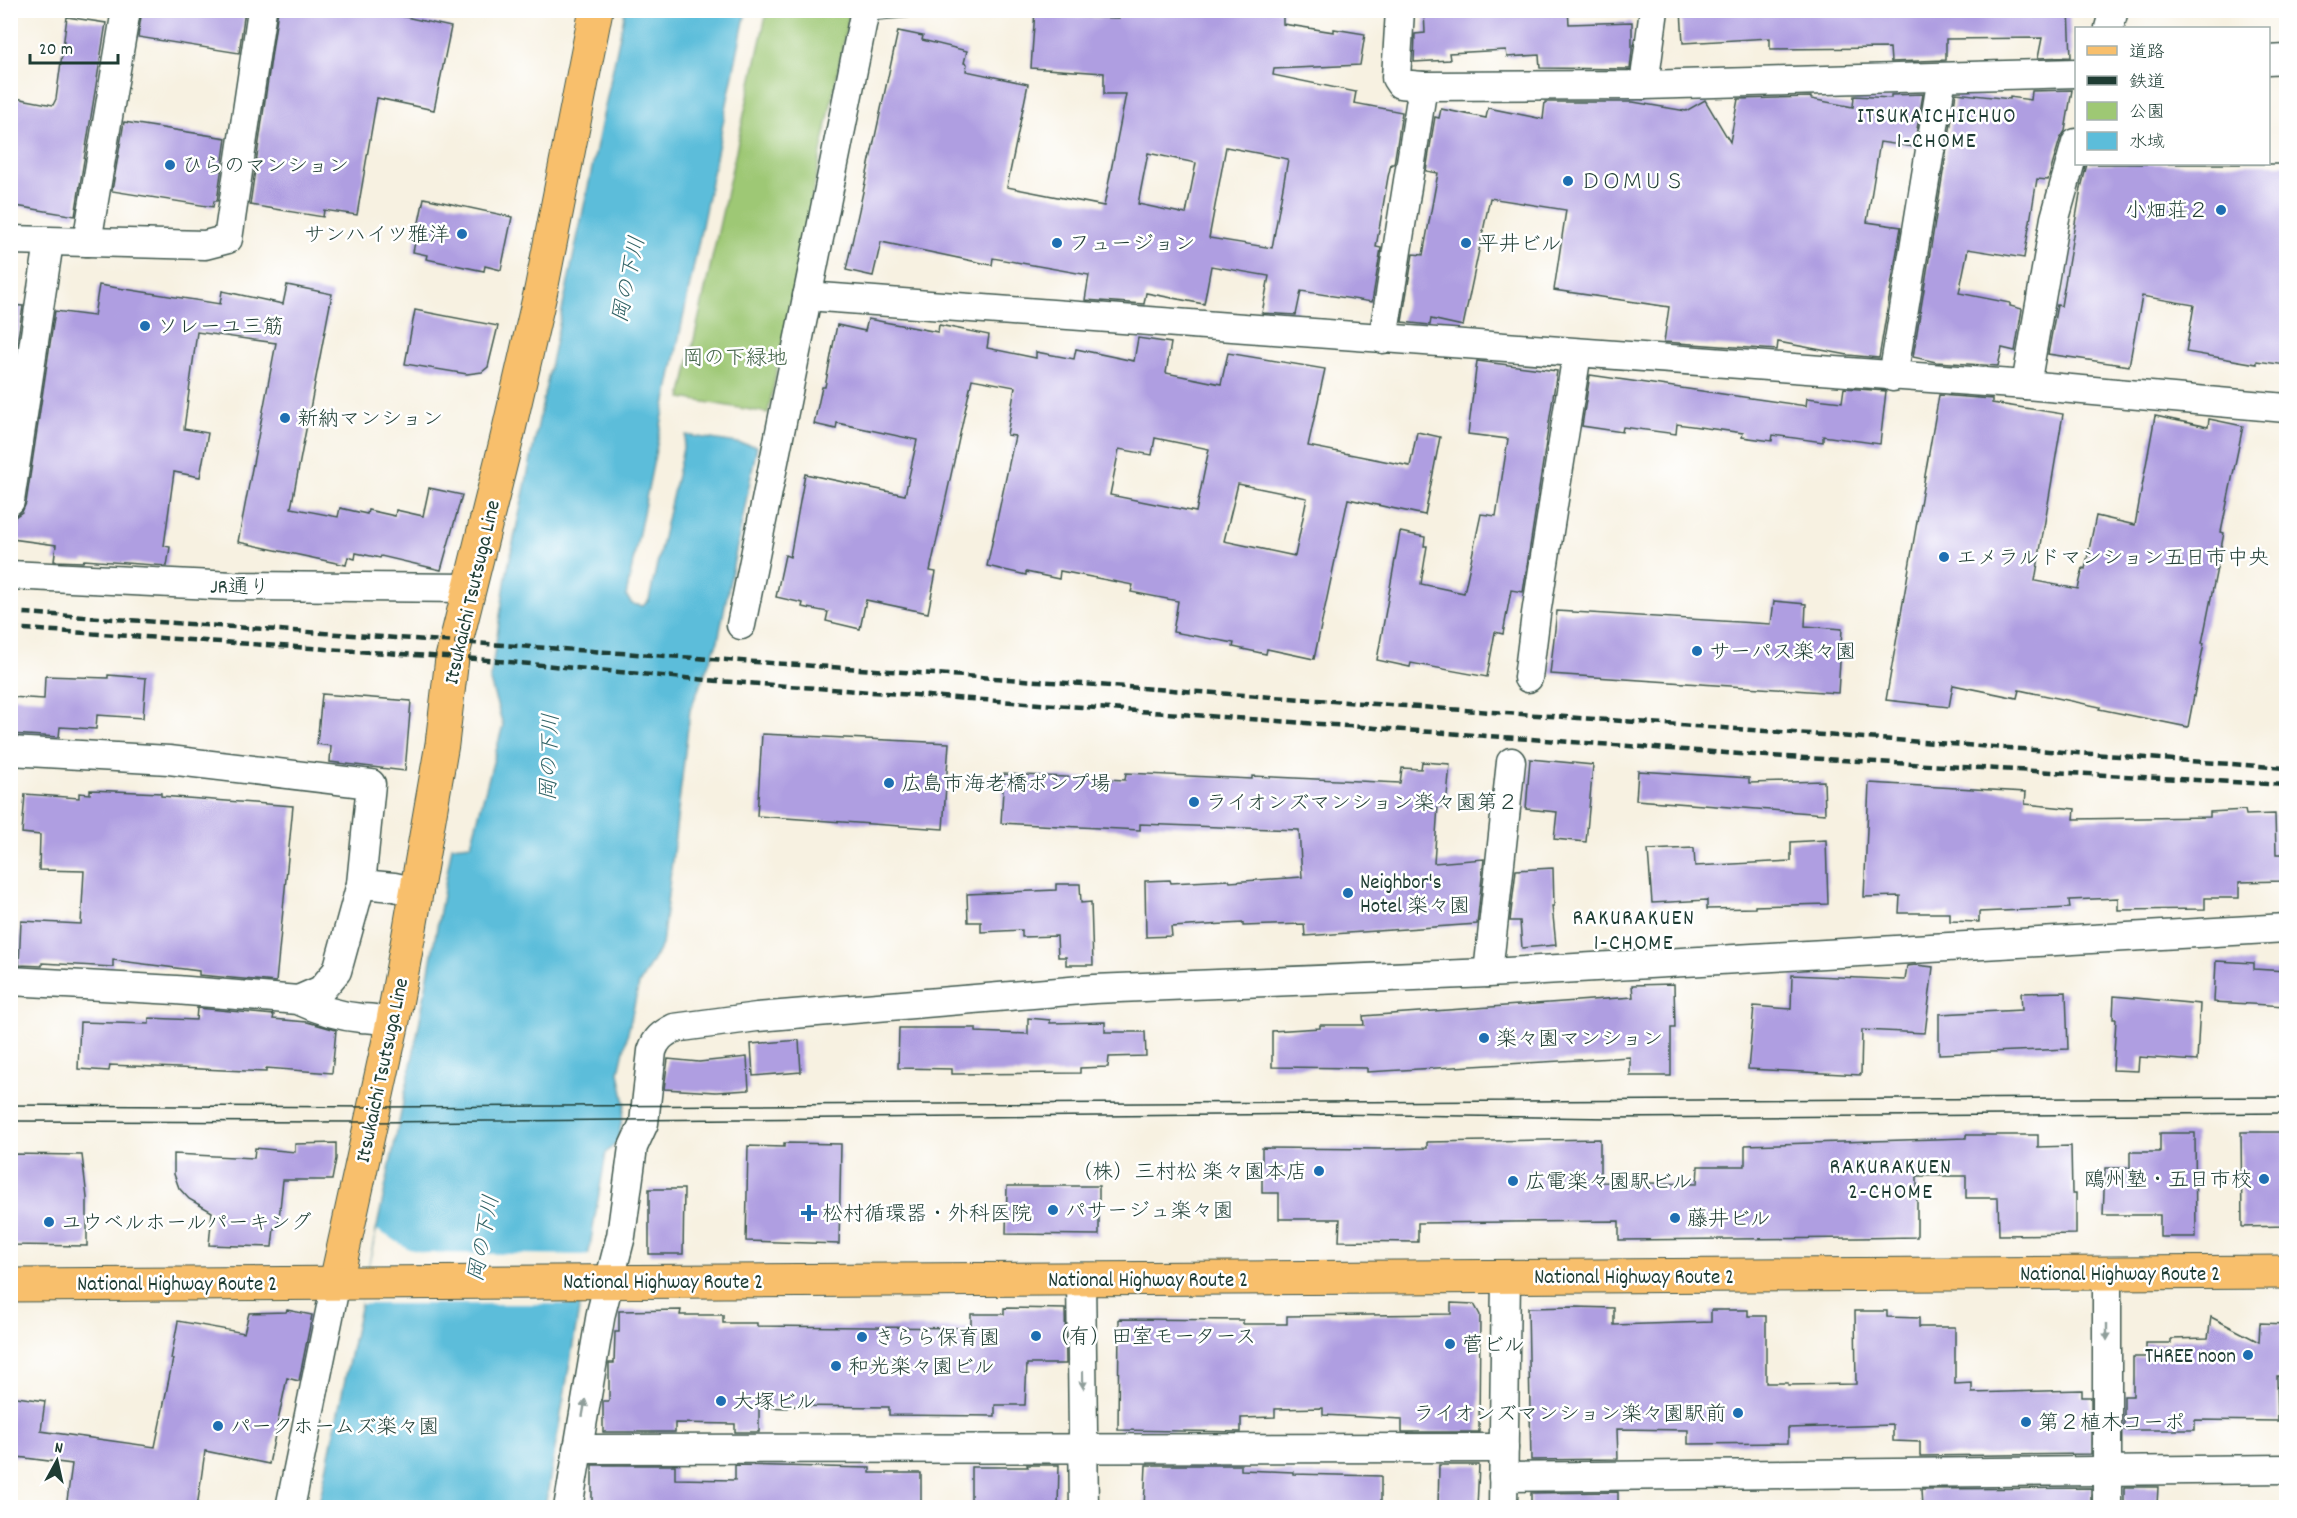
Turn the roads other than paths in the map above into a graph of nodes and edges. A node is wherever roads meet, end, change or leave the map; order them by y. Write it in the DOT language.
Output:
graph roads {
  1 [pos="126,10"];
  2 [pos="262,10"];
  3 [pos="596,10"];
  4 [pos="910,10"];
  5 [pos="1401,10"];
  6 [pos="1654,10"];
  7 [pos="2114,10"];
  8 [pos="865,12"];
  9 [pos="2109,27"];
  10 [pos="2286,59"];
  11 [pos="2270,60"];
  12 [pos="2075,73"];
  13 [pos="1942,77"];
  14 [pos="1644,85"];
  15 [pos="1423,86"];
  16 [pos="2075,147"];
  17 [pos="10,240"];
  18 [pos="50,242"];
  19 [pos="87,242"];
  20 [pos="807,296"];
  21 [pos="1383,339"];
  22 [pos="1577,353"];
  23 [pos="1893,377"];
  24 [pos="2026,386"];
  25 [pos="2286,408"];
  26 [pos="10,501"];
  27 [pos="10,575"];
  28 [pos="470,588"];
  29 [pos="741,625"];
  30 [pos="1528,678"];
  31 [pos="10,751"];
  32 [pos="1511,762"];
  33 [pos="361,884"];
  34 [pos="417,892"];
  35 [pos="2286,928"];
  36 [pos="1488,973"];
  37 [pos="10,981"];
  38 [pos="307,1004"];
  39 [pos="392,1026"];
  40 [pos="2286,1272"];
  41 [pos="2107,1274"];
  42 [pos="1506,1276"];
  43 [pos="1081,1280"];
  44 [pos="600,1281"];
  45 [pos="350,1282"];
  46 [pos="10,1285"];
  47 [pos="1504,1448"];
  48 [pos="577,1449"];
  49 [pos="1084,1450"];
  50 [pos="2286,1469"];
  51 [pos="2107,1471"];
  52 [pos="1503,1477"];
  53 [pos="290,1508"];
  54 [pos="568,1508"];
  55 [pos="1084,1508"];
  56 [pos="1503,1508"];
  57 [pos="2107,1508"];
  1 -- 19 [label="street"];
  2 -- 19 [label="street"];
  3 -- 28 [label="main road, Itsukaichi Tsutsuga Line"];
  4 -- 8 [label="lane"];
  5 -- 15 [label="street"];
  6 -- 14 [label="street"];
  7 -- 9 [label="street"];
  8 -- 20 [label="street"];
  10 -- 11 [label="street"];
  12 -- 13 [label="street"];
  13 -- 14 [label="street"];
  13 -- 23 [label="street"];
  14 -- 15 [label="street"];
  15 -- 21 [label="street"];
  16 -- 24 [label="street"];
  17 -- 18 [label="street"];
  18 -- 19 [label="street"];
  18 -- 26 [label="street"];
  20 -- 21 [label="street"];
  20 -- 29 [label="street"];
  21 -- 22 [label="street"];
  22 -- 23 [label="street"];
  22 -- 30 [label="street"];
  23 -- 24 [label="street"];
  24 -- 25 [label="street"];
  27 -- 28 [label="street, JR通り"];
  28 -- 34 [label="main road, Itsukaichi Tsutsuga Line"];
  31 -- 33 [label="street"];
  32 -- 36 [label="street"];
  33 -- 34 [label="street"];
  33 -- 38 [label="street"];
  34 -- 39 [label="main road, Itsukaichi Tsutsuga Line"];
  35 -- 36 [label="street"];
  36 -- 44 [label="street"];
  37 -- 38 [label="street"];
  38 -- 39 [label="street"];
  39 -- 45 [label="main road, Itsukaichi Tsutsuga Line"];
  40 -- 41 [label="main road, National Highway Route 2"];
  41 -- 42 [label="main road, National Highway Route 2"];
  41 -- 51 [label="street, one-way"];
  42 -- 43 [label="main road, National Highway Route 2"];
  42 -- 47 [label="street"];
  43 -- 44 [label="main road, National Highway Route 2"];
  43 -- 49 [label="street, one-way"];
  44 -- 45 [label="main road, National Highway Route 2"];
  48 -- 44 [label="street, one-way"];
  45 -- 46 [label="main road, National Highway Route 2"];
  45 -- 53 [label="street"];
  47 -- 49 [label="street"];
  47 -- 52 [label="street"];
  48 -- 49 [label="street"];
  48 -- 54 [label="street"];
  49 -- 55 [label="street"];
  50 -- 51 [label="street"];
  51 -- 52 [label="street"];
  51 -- 57 [label="street"];
  52 -- 56 [label="street"];
}
